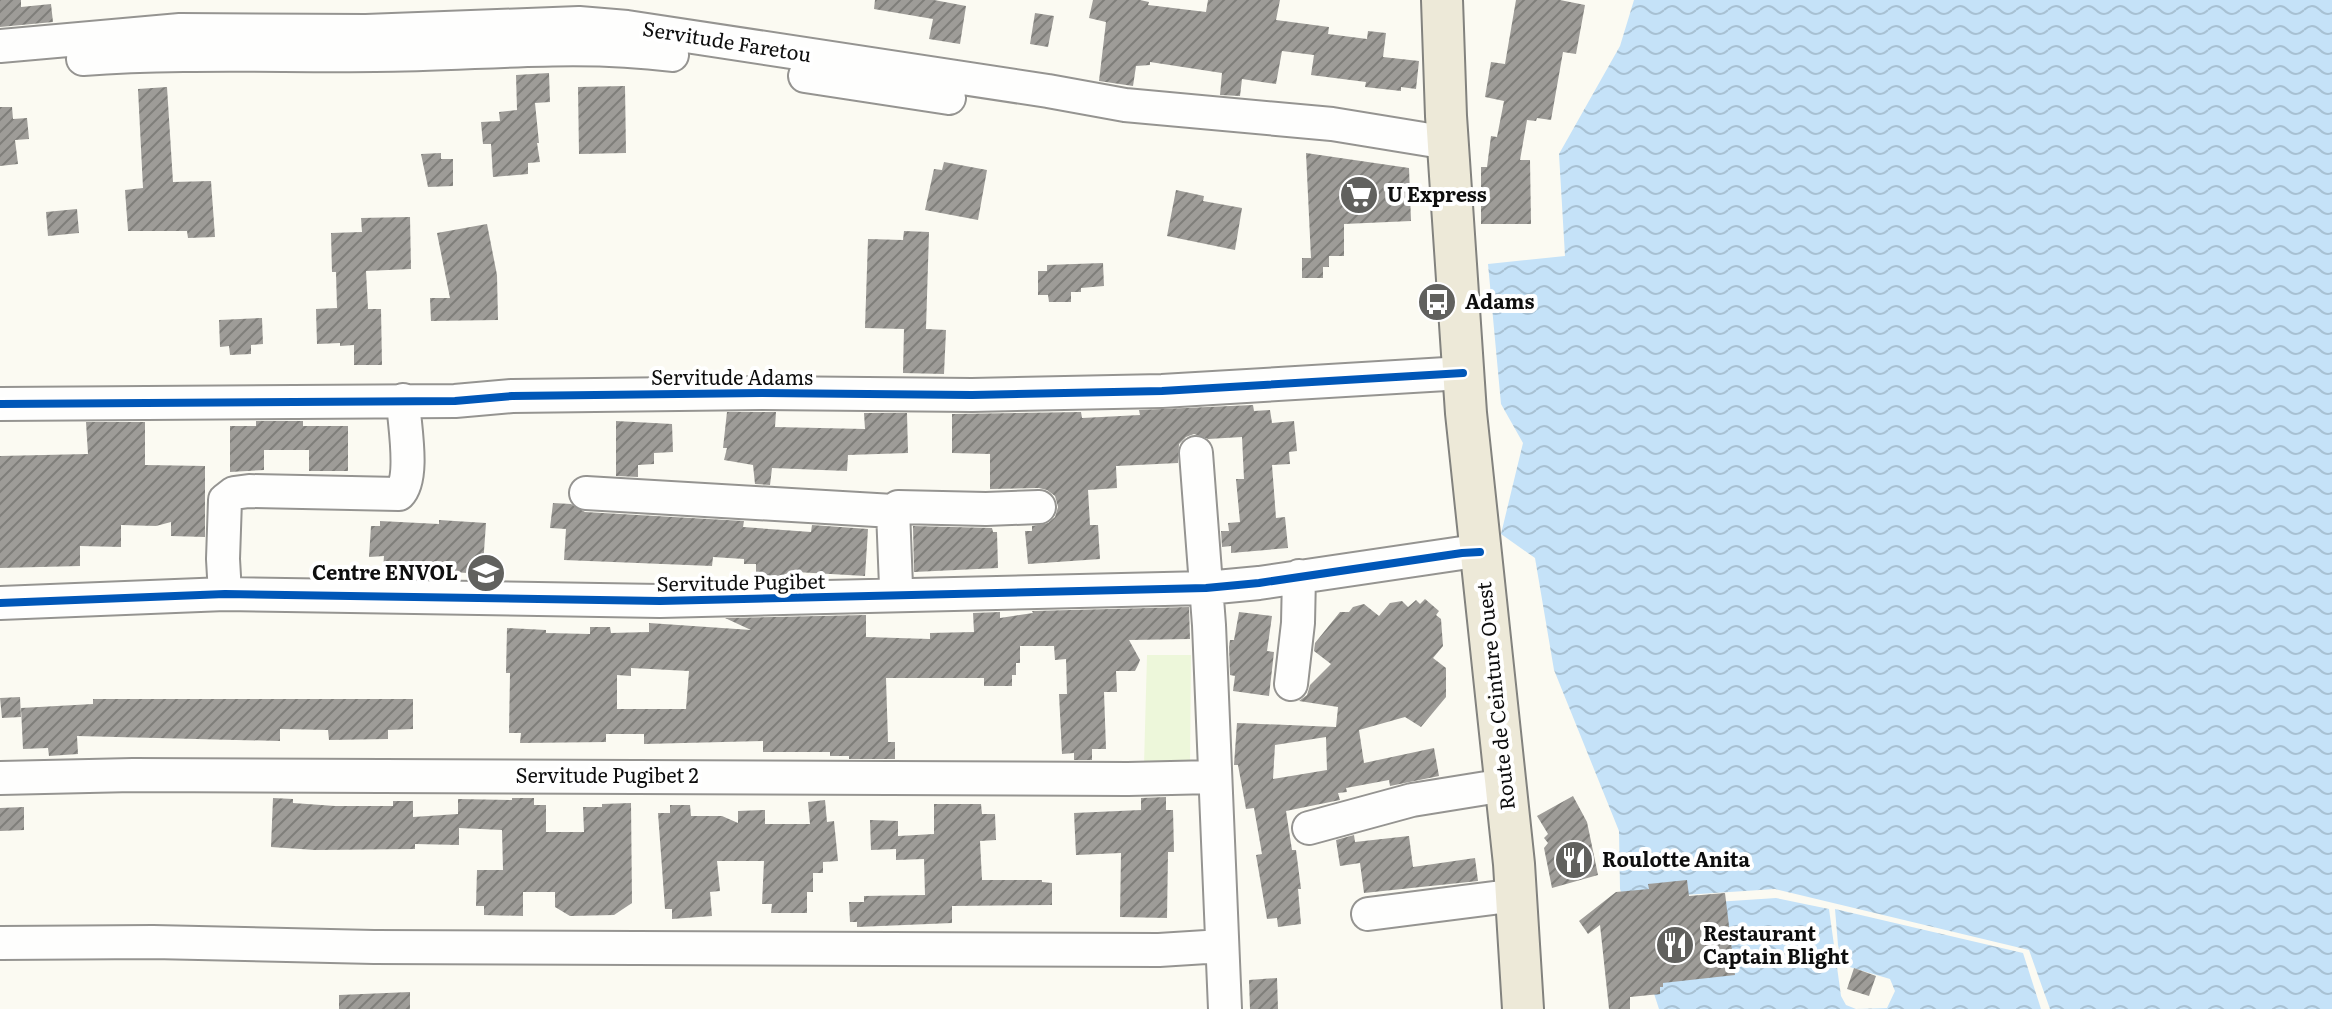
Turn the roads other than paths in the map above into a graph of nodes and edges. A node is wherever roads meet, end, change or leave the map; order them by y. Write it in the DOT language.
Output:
graph roads {
  1 [pos="1442,0"];
  2 [pos="0,46"];
  3 [pos="0,65"];
  4 [pos="1448,149"];
  5 [pos="1463,373"];
  6 [pos="403,400"];
  7 [pos="0,404"];
  8 [pos="1196,453"];
  9 [pos="586,493"];
  10 [pos="1039,507"];
  11 [pos="893,511"];
  12 [pos="1480,552"];
  13 [pos="1299,576"];
  14 [pos="1206,588"];
  15 [pos="225,594"];
  16 [pos="892,594"];
  17 [pos="0,603"];
  18 [pos="1291,684"];
  19 [pos="1214,777"];
  20 [pos="0,778"];
  21 [pos="1505,785"];
  22 [pos="1309,828"];
  23 [pos="1517,895"];
  24 [pos="1368,914"];
  25 [pos="0,943"];
  26 [pos="1222,946"];
  27 [pos="1225,1009"];
  28 [pos="1523,1009"];
  1 -- 4 [label="main road, Route de Ceinture Ouest"];
  2 -- 4 [label="street, Servitude Faretou"];
  3 -- 4 [label="street, Servitude Faretou"];
  4 -- 5 [label="main road, Route de Ceinture Ouest"];
  5 -- 6 [label="street, Servitude Adams"];
  5 -- 12 [label="main road, Route de Ceinture Ouest"];
  6 -- 7 [label="street, Servitude Adams"];
  6 -- 15 [label="street"];
  8 -- 14 [label="street"];
  9 -- 11 [label="street"];
  10 -- 11 [label="street"];
  11 -- 16 [label="street"];
  12 -- 13 [label="street, Servitude Pugibet"];
  12 -- 21 [label="main road, Route de Ceinture Ouest"];
  13 -- 14 [label="street, Servitude Pugibet"];
  13 -- 18 [label="street"];
  14 -- 16 [label="street, Servitude Pugibet"];
  14 -- 19 [label="street"];
  15 -- 16 [label="street, Servitude Pugibet"];
  15 -- 17 [label="street, Servitude Pugibet"];
  19 -- 20 [label="street, Servitude Pugibet 2"];
  19 -- 26 [label="street"];
  21 -- 22 [label="street"];
  21 -- 23 [label="main road, Route de Ceinture Ouest"];
  23 -- 24 [label="street"];
  23 -- 28 [label="main road, Route de Ceinture Ouest"];
  25 -- 26 [label="street"];
  26 -- 27 [label="street"];
}
